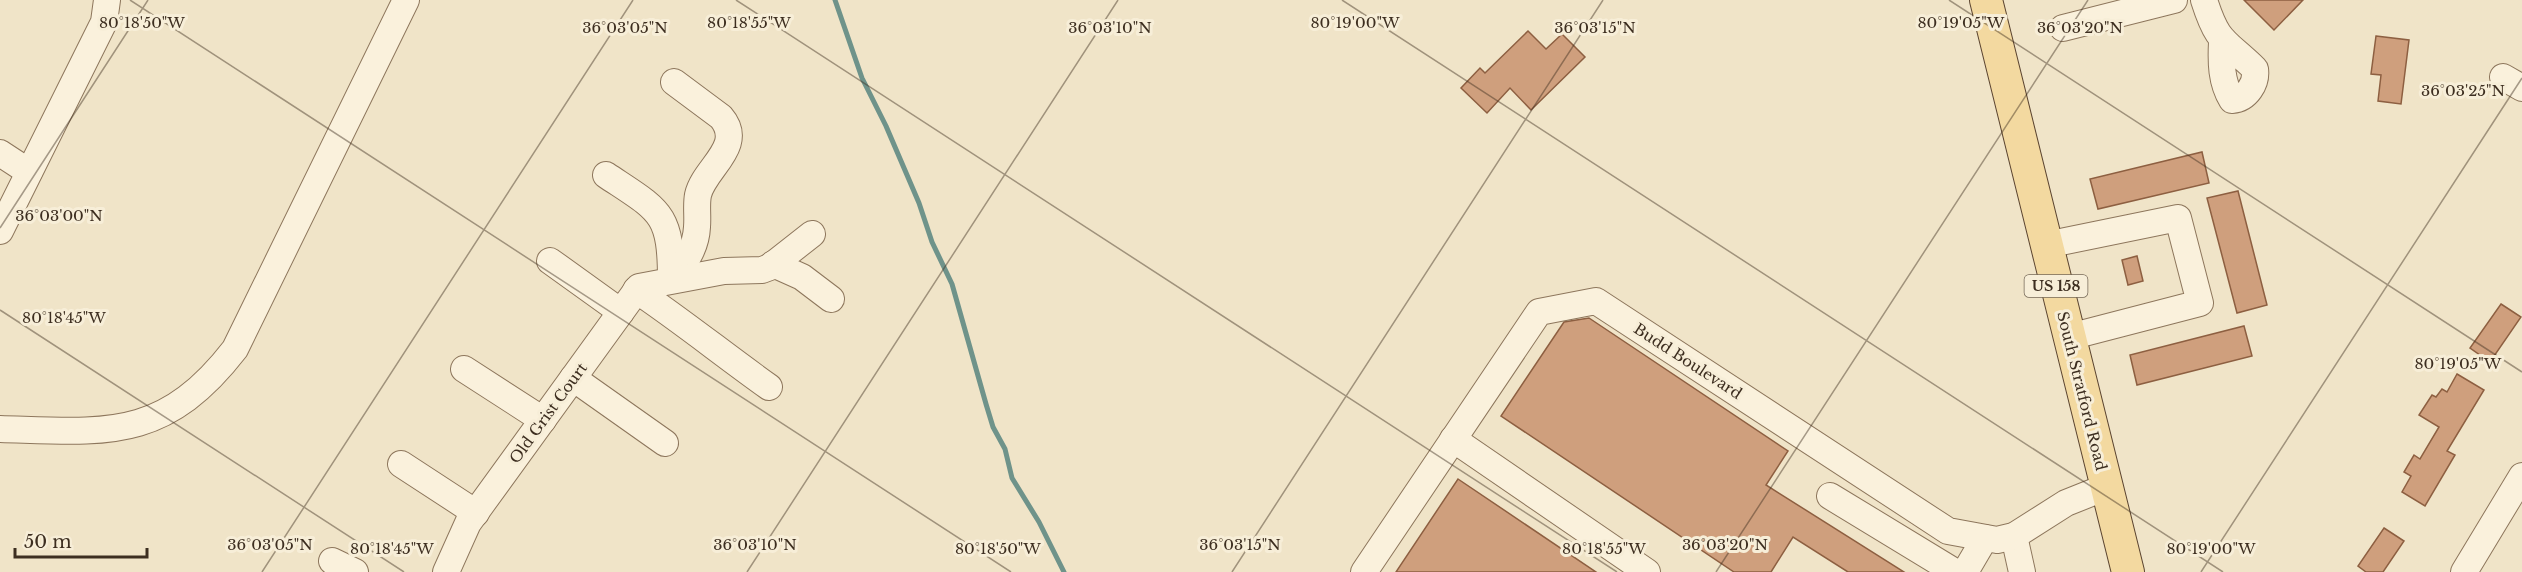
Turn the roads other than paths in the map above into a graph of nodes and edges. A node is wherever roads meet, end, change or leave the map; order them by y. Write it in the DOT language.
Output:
graph roads {
  1 [pos="107,0"];
  2 [pos="406,0"];
  3 [pos="1986,0"];
  4 [pos="2174,0"];
  5 [pos="2204,0"];
  6 [pos="2063,28"];
  7 [pos="2222,42"];
  8 [pos="674,82"];
  9 [pos="0,153"];
  10 [pos="29,172"];
  11 [pos="606,175"];
  12 [pos="0,231"];
  13 [pos="812,234"];
  14 [pos="2046,245"];
  15 [pos="550,261"];
  16 [pos="773,264"];
  17 [pos="672,280"];
  18 [pos="636,290"];
  19 [pos="831,299"];
  20 [pos="621,312"];
  21 [pos="2069,337"];
  22 [pos="464,369"];
  23 [pos="573,378"];
  24 [pos="769,387"];
  25 [pos="543,420"];
  26 [pos="0,429"];
  27 [pos="1453,439"];
  28 [pos="665,442"];
  29 [pos="401,464"];
  30 [pos="2522,476"];
  31 [pos="2106,487"];
  32 [pos="1830,496"];
  33 [pos="476,513"];
  34 [pos="1948,531"];
  35 [pos="2014,536"];
  36 [pos="1985,538"];
  37 [pos="332,561"];
  38 [pos="1928,565"];
  39 [pos="355,572"];
  40 [pos="446,572"];
  41 [pos="1364,572"];
  42 [pos="1647,572"];
  43 [pos="1955,572"];
  44 [pos="1965,572"];
  45 [pos="2022,572"];
  46 [pos="2128,572"];
  47 [pos="2464,572"];
  1 -- 10 [label="street"];
  2 -- 26 [label="street"];
  3 -- 14 [label="main road, South Stratford Road / US 158"];
  4 -- 6 [label="street"];
  5 -- 7 [label="street"];
  8 -- 17 [label="street"];
  9 -- 10 [label="street"];
  10 -- 12 [label="street"];
  11 -- 17 [label="street"];
  13 -- 16 [label="street"];
  14 -- 21 [label="main road, South Stratford Road / US 158"];
  14 -- 21 [label="street"];
  15 -- 20 [label="street"];
  16 -- 17 [label="street"];
  16 -- 19 [label="street"];
  17 -- 18 [label="street"];
  18 -- 20 [label="street, Old Grist Court"];
  18 -- 24 [label="street"];
  20 -- 23 [label="street, Old Grist Court"];
  21 -- 31 [label="main road, South Stratford Road / US 158"];
  22 -- 25 [label="street"];
  23 -- 25 [label="street, Old Grist Court"];
  23 -- 28 [label="street"];
  25 -- 33 [label="street, Old Grist Court"];
  27 -- 34 [label="street, Budd Boulevard"];
  27 -- 41 [label="street, Budd Boulevard"];
  27 -- 42 [label="street"];
  29 -- 33 [label="street"];
  30 -- 47 [label="street"];
  31 -- 35 [label="street, Budd Boulevard"];
  31 -- 46 [label="main road, South Stratford Road / US 158"];
  32 -- 38 [label="street"];
  33 -- 40 [label="street, Old Grist Court"];
  34 -- 36 [label="street, Budd Boulevard"];
  34 -- 38 [label="street"];
  35 -- 36 [label="street, Budd Boulevard"];
  35 -- 45 [label="street"];
  36 -- 44 [label="street"];
  37 -- 39 [label="street"];
  38 -- 43 [label="street"];
}
